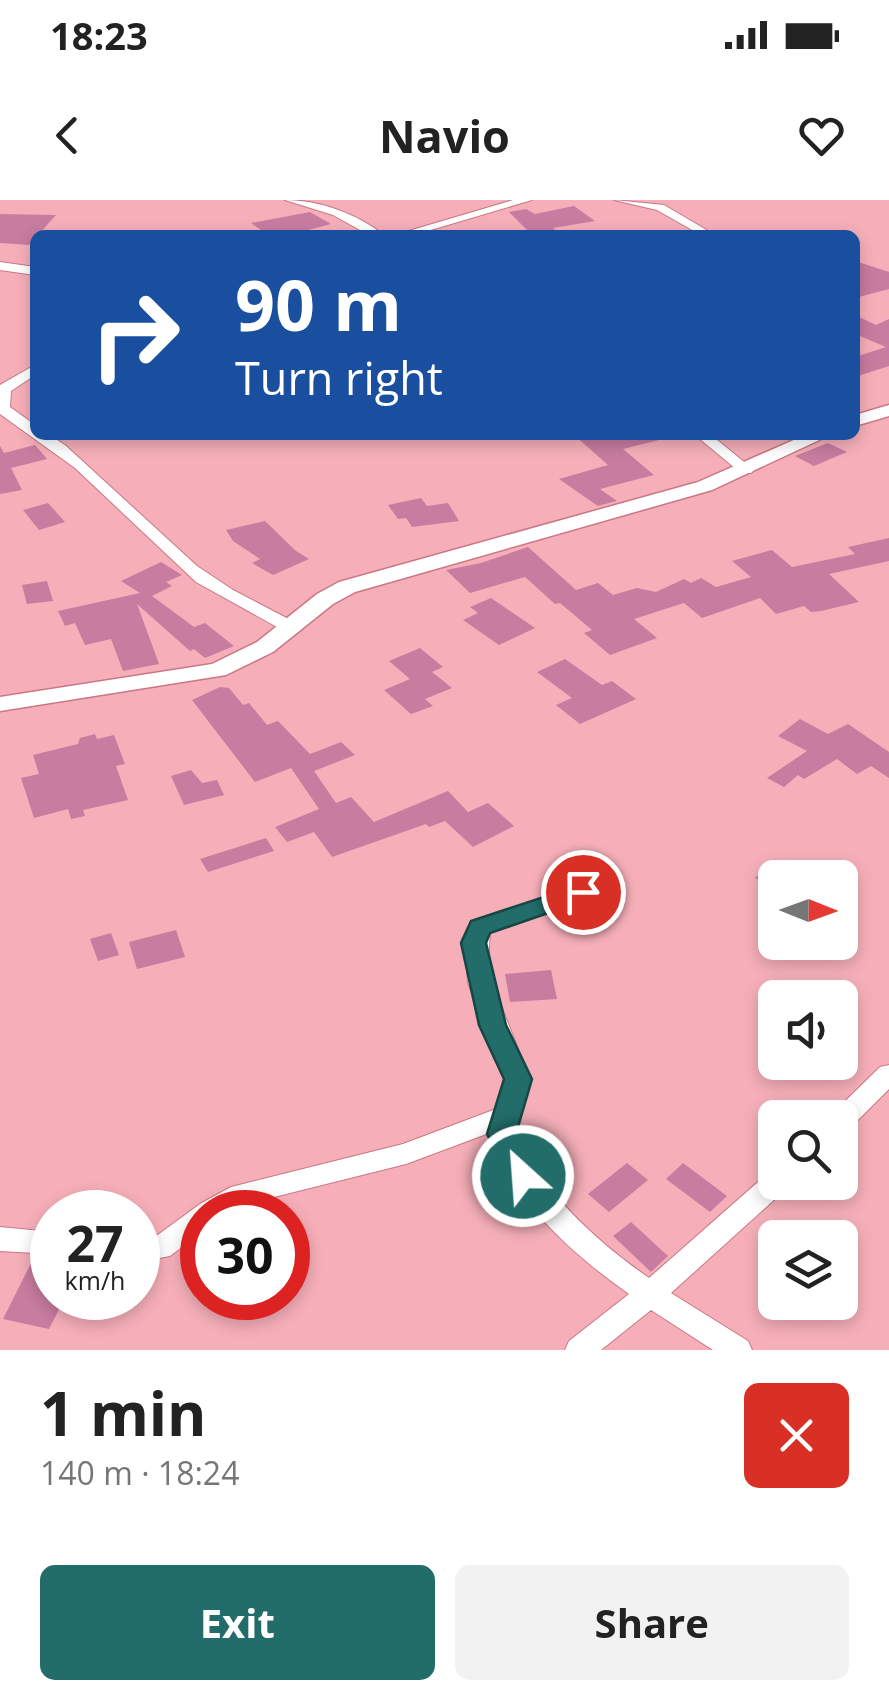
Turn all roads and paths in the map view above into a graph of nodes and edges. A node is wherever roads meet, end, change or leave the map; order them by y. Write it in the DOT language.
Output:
graph roads {
  1 [pos="291,200"];
  2 [pos="526,200"];
  3 [pos="620,200"];
  4 [pos="369,230"];
  5 [pos="419,230"];
  6 [pos="701,230"];
  7 [pos="0,266"];
  8 [pos="30,270"];
  9 [pos="30,374"];
  10 [pos="889,410"];
  11 [pos="860,419"];
  12 [pos="30,428"];
  13 [pos="49,440"];
  14 [pos="708,440"];
  15 [pos="811,440"];
  16 [pos="746,470"];
  17 [pos="292,628"];
  18 [pos="0,704"];
  19 [pos="583,892"];
  20 [pos="889,1074"];
  21 [pos="858,1104"];
  22 [pos="504,1116"];
  23 [pos="260,1190"];
  24 [pos="758,1198"];
  25 [pos="0,1239"];
  26 [pos="30,1241"];
  27 [pos="650,1294"];
  28 [pos="579,1350"];
  29 [pos="738,1350"];
  1 -- 4 [label="street"];
  2 -- 5 [label="street"];
  3 -- 6 [label="street"];
  7 -- 8 [label="street"];
  9 -- 12 [label="street"];
  10 -- 11 [label="street"];
  13 -- 17 [label="street"];
  14 -- 16 [label="street"];
  15 -- 16 [label="street"];
  16 -- 17 [label="street"];
  17 -- 18 [label="street"];
  19 -- 22 [label="street"];
  20 -- 21 [label="street"];
  22 -- 23 [label="street"];
  22 -- 27 [label="street"];
  24 -- 27 [label="street"];
  25 -- 26 [label="street"];
  27 -- 28 [label="street"];
  27 -- 29 [label="street"];
}
